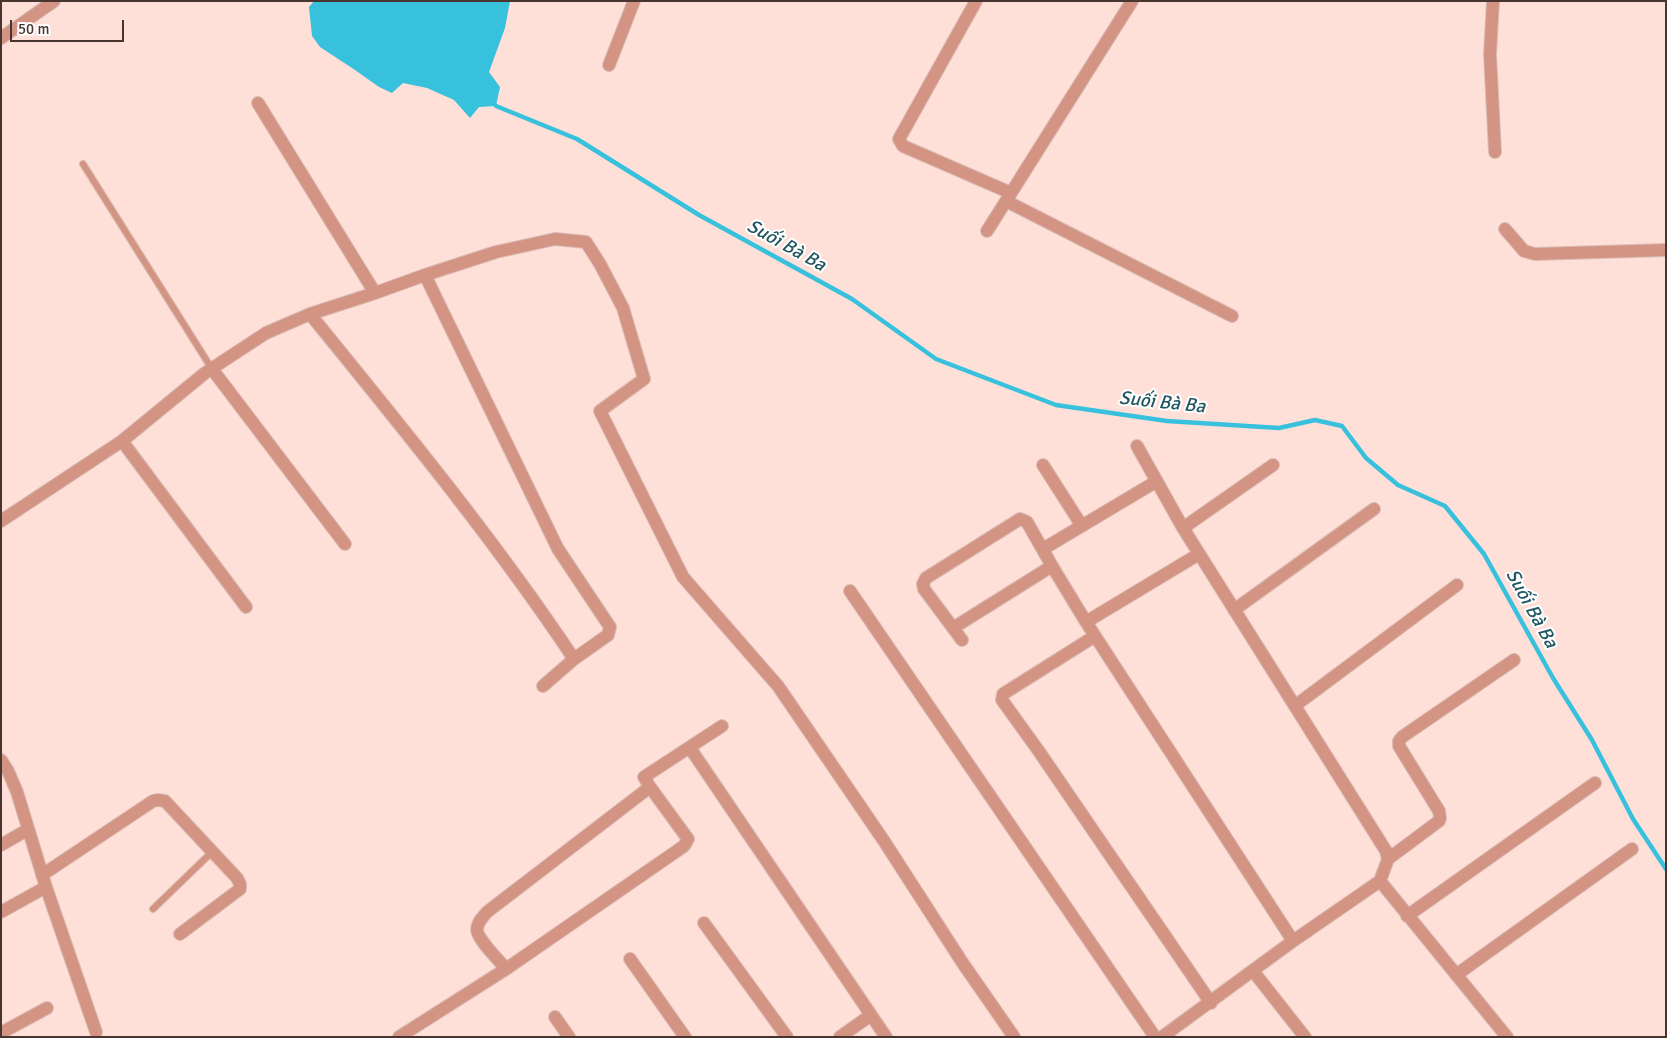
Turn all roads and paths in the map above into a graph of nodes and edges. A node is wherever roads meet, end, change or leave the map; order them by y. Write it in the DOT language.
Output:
graph roads {
  1 [pos="54,1"];
  2 [pos="634,1"];
  3 [pos="976,1"];
  4 [pos="1132,1"];
  5 [pos="1493,1"];
  6 [pos="1,38"];
  7 [pos="609,65"];
  8 [pos="258,103"];
  9 [pos="1495,152"];
  10 [pos="83,164"];
  11 [pos="1009,197"];
  12 [pos="1505,229"];
  13 [pos="987,231"];
  14 [pos="1666,250"];
  15 [pos="424,275"];
  16 [pos="375,293"];
  17 [pos="310,314"];
  18 [pos="1232,316"];
  19 [pos="212,369"];
  20 [pos="122,441"];
  21 [pos="1136,446"];
  22 [pos="1043,465"];
  23 [pos="1273,465"];
  24 [pos="1158,481"];
  25 [pos="1374,509"];
  26 [pos="1,521"];
  27 [pos="1082,526"];
  28 [pos="1183,528"];
  29 [pos="345,544"];
  30 [pos="1043,549"];
  31 [pos="1199,554"];
  32 [pos="1052,566"];
  33 [pos="1457,585"];
  34 [pos="850,591"];
  35 [pos="246,607"];
  36 [pos="1234,610"];
  37 [pos="1086,622"];
  38 [pos="953,628"];
  39 [pos="1095,636"];
  40 [pos="962,640"];
  41 [pos="574,659"];
  42 [pos="1514,660"];
  43 [pos="543,686"];
  44 [pos="1296,705"];
  45 [pos="722,726"];
  46 [pos="690,748"];
  47 [pos="1,760"];
  48 [pos="1595,783"];
  49 [pos="650,787"];
  50 [pos="27,830"];
  51 [pos="1,845"];
  52 [pos="1632,849"];
  53 [pos="212,852"];
  54 [pos="1388,859"];
  55 [pos="44,881"];
  56 [pos="1380,881"];
  57 [pos="153,909"];
  58 [pos="1,912"];
  59 [pos="1407,916"];
  60 [pos="704,923"];
  61 [pos="180,934"];
  62 [pos="1294,941"];
  63 [pos="630,959"];
  64 [pos="506,969"];
  65 [pos="1253,971"];
  66 [pos="1456,975"];
  67 [pos="1211,1003"];
  68 [pos="47,1008"];
  69 [pos="871,1015"];
  70 [pos="555,1017"];
  71 [pos="96,1032"];
  72 [pos="1,1033"];
  73 [pos="399,1037"];
  74 [pos="569,1037"];
  75 [pos="685,1037"];
  76 [pos="788,1037"];
  77 [pos="840,1037"];
  78 [pos="886,1037"];
  79 [pos="1014,1037"];
  80 [pos="1155,1037"];
  81 [pos="1162,1037"];
  82 [pos="1305,1037"];
  83 [pos="1507,1037"];
  1 -- 6 [label="street"];
  2 -- 7 [label="street"];
  3 -- 11 [label="street"];
  4 -- 11 [label="street"];
  5 -- 9 [label="street"];
  8 -- 16 [label="street"];
  10 -- 19 [label="lane"];
  11 -- 13 [label="street"];
  11 -- 18 [label="street"];
  12 -- 14 [label="street"];
  15 -- 16 [label="street"];
  15 -- 41 [label="street"];
  15 -- 79 [label="street"];
  16 -- 17 [label="street"];
  17 -- 19 [label="street"];
  17 -- 41 [label="street"];
  19 -- 20 [label="street"];
  19 -- 29 [label="street"];
  20 -- 26 [label="street"];
  20 -- 35 [label="street"];
  21 -- 24 [label="street"];
  22 -- 27 [label="street"];
  23 -- 28 [label="street"];
  24 -- 27 [label="street"];
  24 -- 28 [label="street"];
  25 -- 36 [label="street"];
  27 -- 30 [label="street"];
  28 -- 31 [label="street"];
  30 -- 32 [label="street"];
  30 -- 38 [label="street"];
  31 -- 36 [label="street"];
  31 -- 37 [label="street"];
  32 -- 37 [label="street"];
  32 -- 38 [label="street"];
  33 -- 44 [label="street"];
  34 -- 80 [label="street"];
  36 -- 44 [label="street"];
  37 -- 39 [label="street"];
  38 -- 40 [label="street"];
  39 -- 62 [label="street"];
  39 -- 67 [label="street"];
  41 -- 43 [label="street"];
  42 -- 54 [label="street"];
  44 -- 54 [label="street"];
  45 -- 46 [label="street"];
  46 -- 49 [label="street"];
  46 -- 69 [label="street"];
  47 -- 50 [label="street"];
  48 -- 59 [label="street"];
  49 -- 64 [label="street"];
  49 -- 64 [label="street"];
  50 -- 51 [label="street"];
  50 -- 55 [label="street"];
  52 -- 66 [label="street"];
  53 -- 55 [label="street"];
  53 -- 57 [label="lane"];
  53 -- 61 [label="street"];
  54 -- 56 [label="street"];
  55 -- 58 [label="street"];
  55 -- 71 [label="street"];
  56 -- 59 [label="street"];
  56 -- 62 [label="street"];
  59 -- 66 [label="street"];
  60 -- 76 [label="street"];
  62 -- 65 [label="street"];
  63 -- 75 [label="street"];
  64 -- 73 [label="street"];
  65 -- 67 [label="street"];
  65 -- 82 [label="street"];
  66 -- 83 [label="street"];
  67 -- 81 [label="street"];
  68 -- 72 [label="street"];
  69 -- 77 [label="street"];
  69 -- 78 [label="street"];
  70 -- 74 [label="street"];
}
